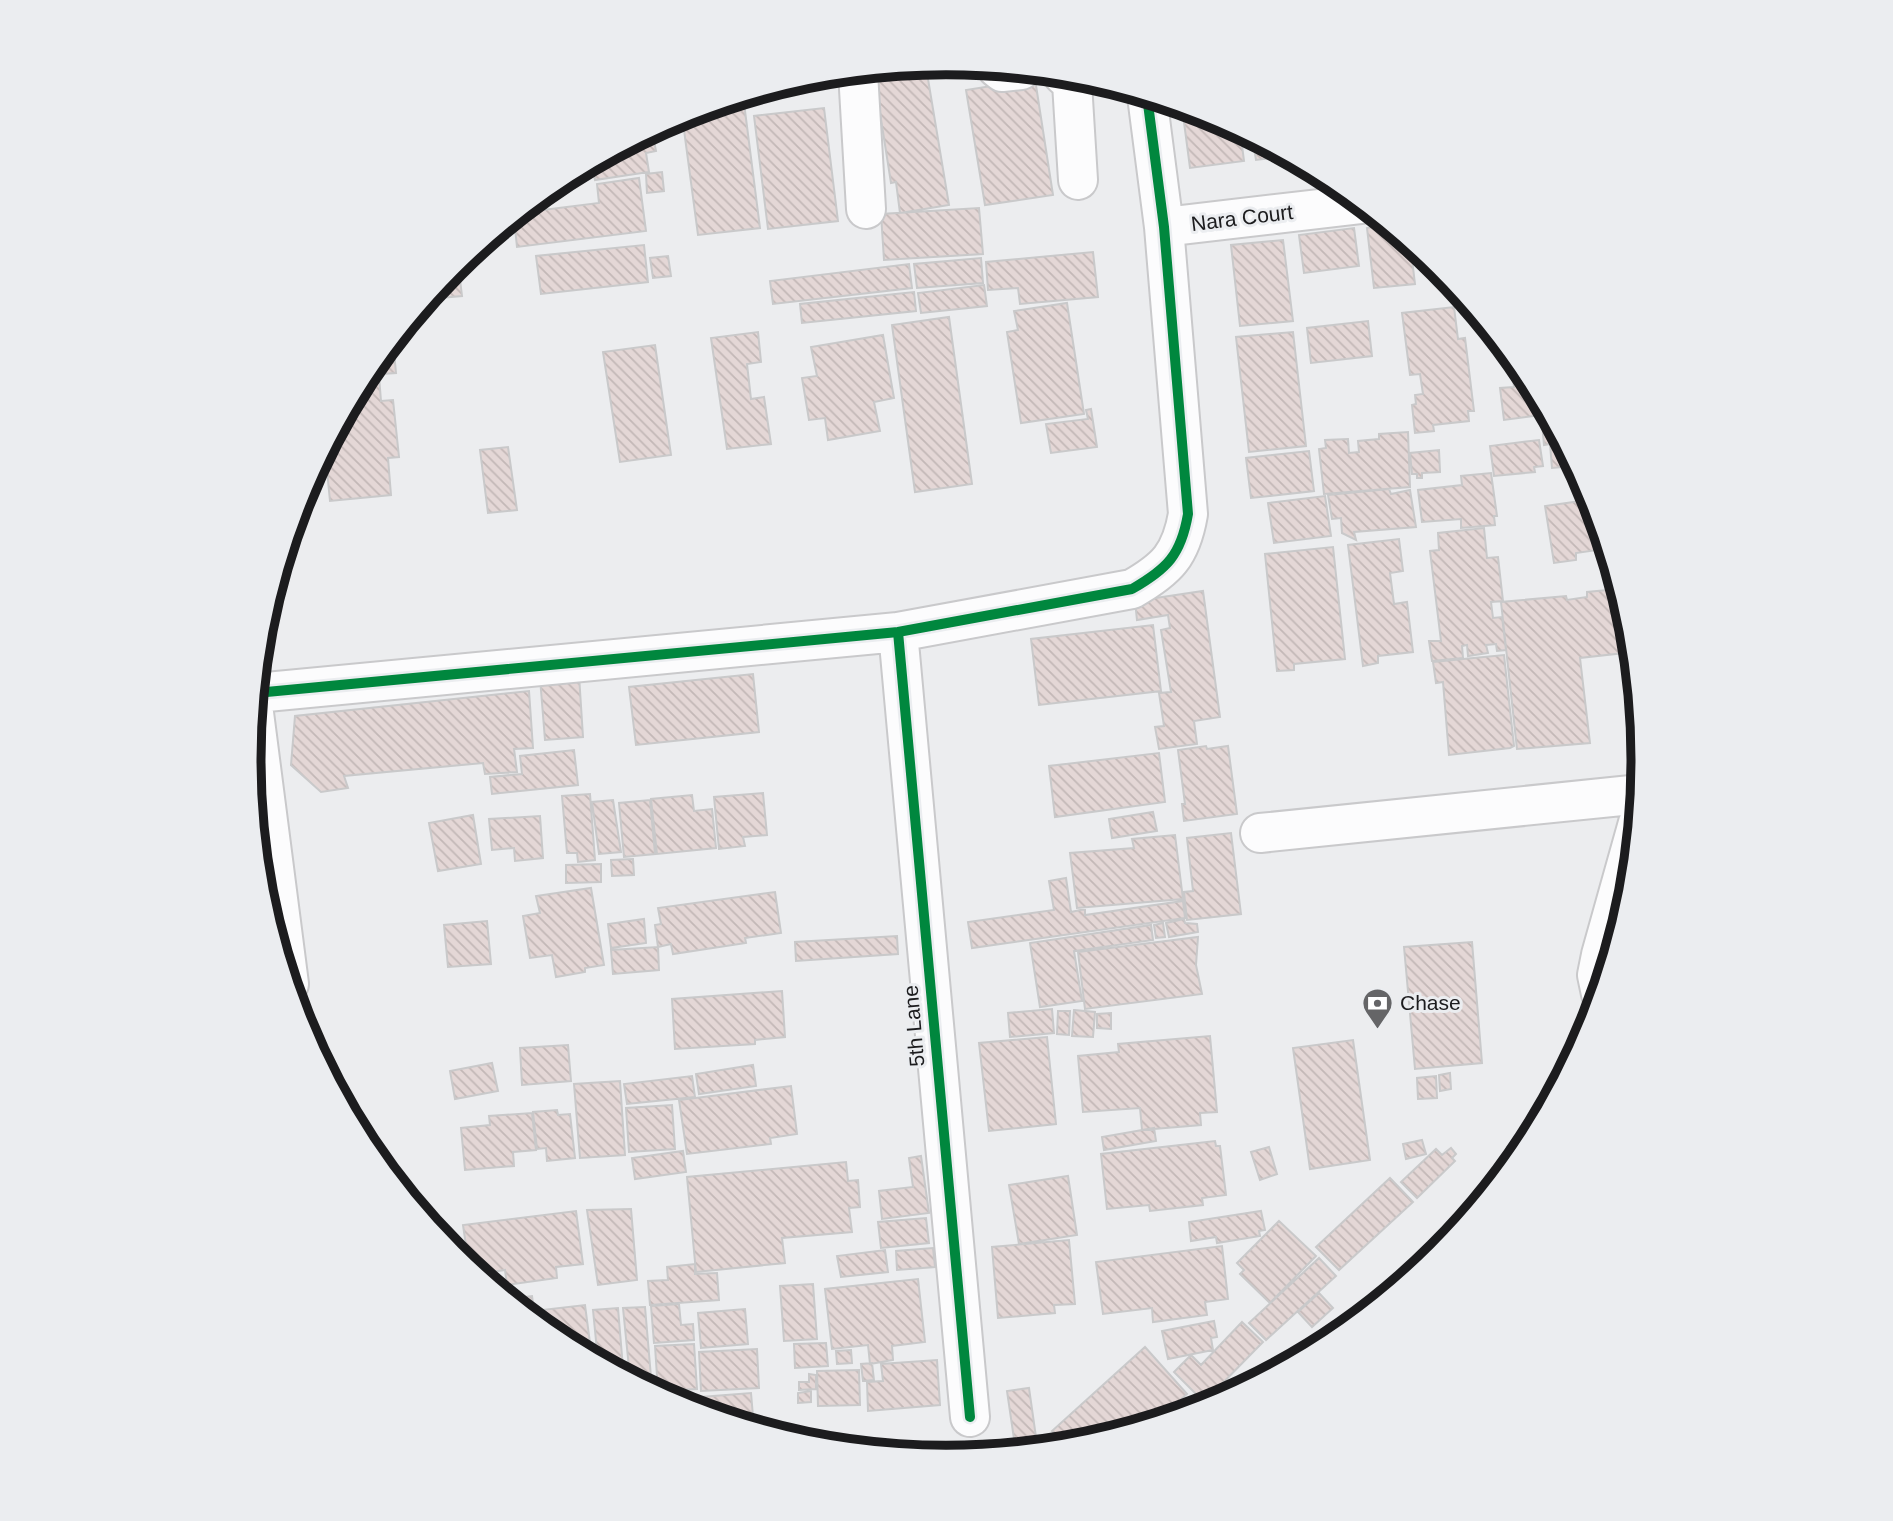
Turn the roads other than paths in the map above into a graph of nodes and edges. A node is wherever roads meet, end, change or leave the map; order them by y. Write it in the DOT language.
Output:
graph roads {
  1 [pos="859,81"];
  2 [pos="1072,87"];
  3 [pos="1148,106"];
  4 [pos="1077,180"];
  5 [pos="1348,206"];
  6 [pos="866,209"];
  7 [pos="1164,227"];
  8 [pos="898,632"];
  9 [pos="265,692"];
  10 [pos="261,771"];
  11 [pos="1630,795"];
  12 [pos="1260,833"];
  13 [pos="1620,887"];
  14 [pos="281,922"];
  15 [pos="1597,973"];
  16 [pos="970,1417"];
  1 -- 6 [label="street"];
  2 -- 4 [label="street"];
  3 -- 7 [label="street"];
  5 -- 7 [label="street, Nara Court"];
  7 -- 8 [label="street"];
  8 -- 9 [label="street"];
  8 -- 16 [label="street, 5th Lane"];
  10 -- 14 [label="street"];
  11 -- 12 [label="street"];
  13 -- 15 [label="street"];
}
